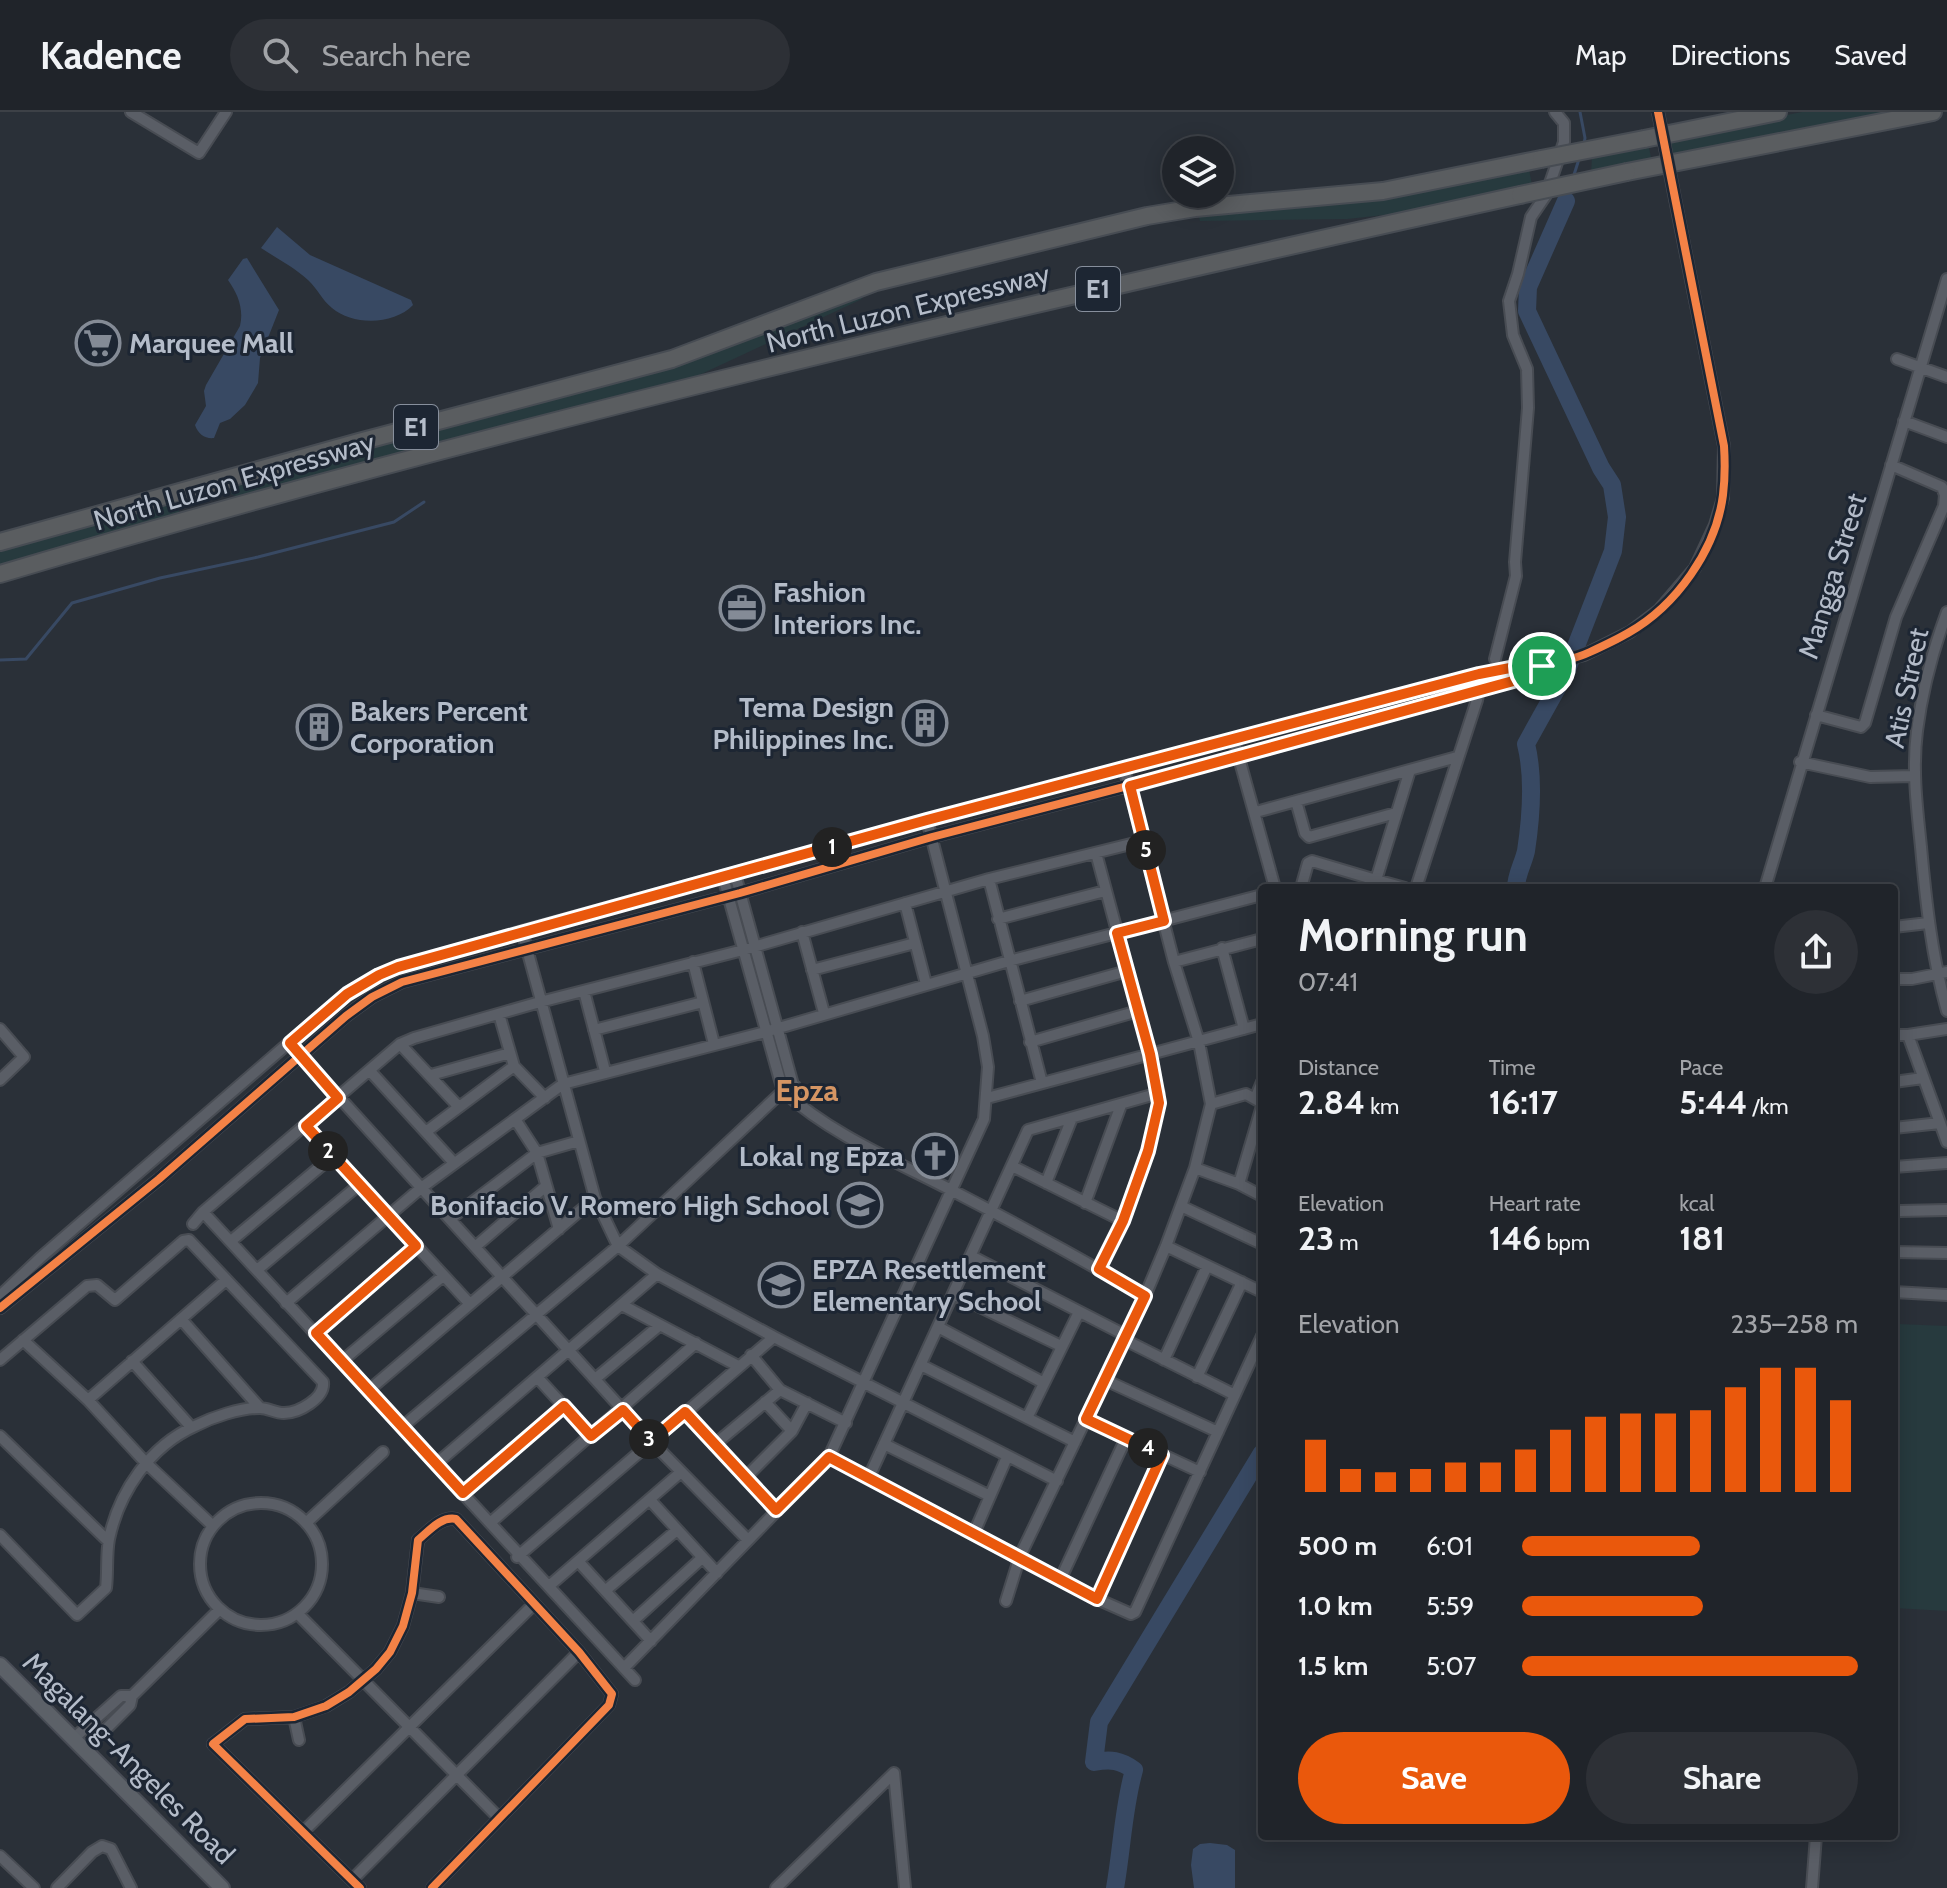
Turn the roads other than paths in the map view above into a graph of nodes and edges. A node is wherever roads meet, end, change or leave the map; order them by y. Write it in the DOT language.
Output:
graph roads {
  1 [pos="131,112"];
  2 [pos="226,112"];
  3 [pos="1555,112"];
  4 [pos="1658,112"];
  5 [pos="1778,112"];
  6 [pos="1933,112"];
  7 [pos="1947,279"];
  8 [pos="1942,318"];
  9 [pos="1897,359"];
  10 [pos="1922,368"];
  11 [pos="1947,377"];
  12 [pos="1904,421"];
  13 [pos="1947,437"];
  14 [pos="1891,465"];
  15 [pos="0,542"];
  16 [pos="0,574"];
  17 [pos="1947,612"];
  18 [pos="1495,659"];
  19 [pos="1545,665"];
  20 [pos="1479,674"];
  21 [pos="1481,689"];
  22 [pos="1816,715"];
  23 [pos="1234,740"];
  24 [pos="1239,757"];
  25 [pos="1457,757"];
  26 [pos="1800,762"];
  27 [pos="1124,768"];
  28 [pos="1410,770"];
  29 [pos="1914,776"];
  30 [pos="1130,786"];
  31 [pos="1296,801"];
  32 [pos="1256,812"];
  33 [pos="1396,813"];
  34 [pos="927,820"];
  35 [pos="932,837"];
  36 [pos="1143,841"];
  37 [pos="1096,853"];
  38 [pos="735,874"];
  39 [pos="723,877"];
  40 [pos="989,879"];
  41 [pos="1376,880"];
  42 [pos="1274,884"];
  43 [pos="1302,884"];
  44 [pos="1390,884"];
  45 [pos="1417,884"];
  46 [pos="1766,884"];
  47 [pos="946,891"];
  48 [pos="1105,891"];
  49 [pos="740,893"];
  50 [pos="728,896"];
  51 [pos="1258,896"];
  52 [pos="905,903"];
  53 [pos="998,919"];
  54 [pos="1164,921"];
  55 [pos="1928,923"];
  56 [pos="1898,927"];
  57 [pos="522,931"];
  58 [pos="802,932"];
  59 [pos="1117,933"];
  60 [pos="1258,940"];
  61 [pos="915,943"];
  62 [pos="748,948"];
  63 [pos="1222,948"];
  64 [pos="527,949"];
  65 [pos="1009,961"];
  66 [pos="693,962"];
  67 [pos="1174,962"];
  68 [pos="812,970"];
  69 [pos="1127,971"];
  70 [pos="1942,973"];
  71 [pos="966,974"];
  72 [pos="1898,978"];
  73 [pos="926,984"];
  74 [pos="584,991"];
  75 [pos="1020,1001"];
  76 [pos="540,1002"];
  77 [pos="703,1002"];
  78 [pos="1138,1011"];
  79 [pos="1947,1011"];
  80 [pos="824,1013"];
  81 [pos="499,1014"];
  82 [pos="1258,1027"];
  83 [pos="0,1029"];
  84 [pos="1244,1029"];
  85 [pos="1947,1029"];
  86 [pos="594,1030"];
  87 [pos="770,1030"];
  88 [pos="1898,1035"];
  89 [pos="1908,1035"];
  90 [pos="1030,1042"];
  91 [pos="1199,1042"];
  92 [pos="290,1043"];
  93 [pos="400,1044"];
  94 [pos="714,1044"];
  95 [pos="510,1053"];
  96 [pos="1150,1054"];
  97 [pos="301,1056"];
  98 [pos="514,1066"];
  99 [pos="370,1071"];
  100 [pos="605,1071"];
  101 [pos="431,1075"];
  102 [pos="1923,1078"];
  103 [pos="0,1080"];
  104 [pos="1898,1081"];
  105 [pos="1042,1083"];
  106 [pos="563,1084"];
  107 [pos="795,1086"];
  108 [pos="783,1091"];
  109 [pos="1159,1093"];
  110 [pos="338,1098"];
  111 [pos="545,1098"];
  112 [pos="987,1098"];
  113 [pos="796,1102"];
  114 [pos="1258,1102"];
  115 [pos="1211,1104"];
  116 [pos="1121,1105"];
  117 [pos="458,1106"];
  118 [pos="1258,1111"];
  119 [pos="1072,1118"];
  120 [pos="515,1119"];
  121 [pos="1940,1123"];
  122 [pos="306,1126"];
  123 [pos="1898,1128"];
  124 [pos="427,1131"];
  125 [pos="579,1141"];
  126 [pos="1947,1142"];
  127 [pos="537,1153"];
  128 [pos="333,1156"];
  129 [pos="454,1163"];
  130 [pos="1947,1163"];
  131 [pos="1012,1166"];
  132 [pos="1898,1167"];
  133 [pos="1195,1168"];
  134 [pos="1046,1183"];
  135 [pos="360,1184"];
  136 [pos="1239,1184"];
  137 [pos="546,1186"];
  138 [pos="421,1188"];
  139 [pos="952,1190"];
  140 [pos="1258,1194"];
  141 [pos="595,1198"];
  142 [pos="1085,1203"];
  143 [pos="1183,1207"];
  144 [pos="1947,1210"];
  145 [pos="992,1211"];
  146 [pos="1900,1211"];
  147 [pos="203,1212"];
  148 [pos="388,1215"];
  149 [pos="450,1219"];
  150 [pos="1123,1221"];
  151 [pos="193,1224"];
  152 [pos="559,1229"];
  153 [pos="231,1241"];
  154 [pos="1258,1242"];
  155 [pos="416,1246"];
  156 [pos="618,1246"];
  157 [pos="1166,1246"];
  158 [pos="475,1247"];
  159 [pos="1898,1252"];
  160 [pos="1947,1253"];
  161 [pos="971,1256"];
  162 [pos="1207,1266"];
  163 [pos="1099,1269"];
  164 [pos="257,1270"];
  165 [pos="657,1274"];
  166 [pos="443,1276"];
  167 [pos="502,1277"];
  168 [pos="226,1280"];
  169 [pos="1242,1282"];
  170 [pos="1258,1290"];
  171 [pos="1898,1292"];
  172 [pos="953,1294"];
  173 [pos="1947,1295"];
  174 [pos="0,1296"];
  175 [pos="1145,1296"];
  176 [pos="286,1303"];
  177 [pos="470,1304"];
  178 [pos="622,1305"];
  179 [pos="0,1308"];
  180 [pos="1079,1312"];
  181 [pos="536,1315"];
  182 [pos="181,1319"];
  183 [pos="660,1325"];
  184 [pos="938,1327"];
  185 [pos="316,1333"];
  186 [pos="774,1337"];
  187 [pos="1124,1337"];
  188 [pos="23,1340"];
  189 [pos="696,1343"];
  190 [pos="1258,1345"];
  191 [pos="1061,1346"];
  192 [pos="568,1350"];
  193 [pos="751,1355"];
  194 [pos="0,1360"];
  195 [pos="1164,1360"];
  196 [pos="132,1361"];
  197 [pos="342,1361"];
  198 [pos="921,1365"];
  199 [pos="738,1366"];
  200 [pos="537,1377"];
  201 [pos="1197,1377"];
  202 [pos="595,1379"];
  203 [pos="1105,1380"];
  204 [pos="1044,1383"];
  205 [pos="864,1384"];
  206 [pos="369,1390"];
  207 [pos="780,1390"];
  208 [pos="1235,1395"];
  209 [pos="88,1400"];
  210 [pos="765,1402"];
  211 [pos="807,1403"];
  212 [pos="902,1404"];
  213 [pos="564,1406"];
  214 [pos="260,1408"];
  215 [pos="623,1410"];
  216 [pos="685,1412"];
  217 [pos="1027,1418"];
  218 [pos="1086,1419"];
  219 [pos="846,1423"];
  220 [pos="191,1427"];
  221 [pos="402,1427"];
  222 [pos="792,1431"];
  223 [pos="1218,1432"];
  224 [pos="0,1436"];
  225 [pos="591,1436"];
  226 [pos="1126,1438"];
  227 [pos="651,1441"];
  228 [pos="1075,1442"];
  229 [pos="884,1444"];
  230 [pos="714,1445"];
  231 [pos="383,1452"];
  232 [pos="1162,1455"];
  233 [pos="829,1457"];
  234 [pos="1007,1457"];
  235 [pos="146,1463"];
  236 [pos="436,1464"];
  237 [pos="681,1472"];
  238 [pos="1200,1472"];
  239 [pos="869,1477"];
  240 [pos="745,1478"];
  241 [pos="1057,1481"];
  242 [pos="463,1493"];
  243 [pos="990,1496"];
  244 [pos="650,1500"];
  245 [pos="776,1510"];
  246 [pos="307,1522"];
  247 [pos="490,1523"];
  248 [pos="213,1526"];
  249 [pos="677,1530"];
  250 [pos="974,1533"];
  251 [pos="0,1535"];
  252 [pos="748,1540"];
  253 [pos="108,1541"];
  254 [pos="517,1556"];
  255 [pos="1020,1556"];
  256 [pos="702,1558"];
  257 [pos="578,1561"];
  258 [pos="717,1573"];
  259 [pos="1061,1578"];
  260 [pos="549,1586"];
  261 [pos="606,1590"];
  262 [pos="412,1593"];
  263 [pos="439,1597"];
  264 [pos="1097,1599"];
  265 [pos="1006,1601"];
  266 [pos="534,1604"];
  267 [pos="219,1610"];
  268 [pos="298,1614"];
  269 [pos="633,1621"];
  270 [pos="651,1641"];
  271 [pos="579,1652"];
  272 [pos="0,1665"];
  273 [pos="624,1668"];
  274 [pos="635,1680"];
  275 [pos="362,1681"];
  276 [pos="132,1696"];
  277 [pos="294,1717"];
  278 [pos="410,1727"];
  279 [pos="73,1739"];
  280 [pos="299,1740"];
  281 [pos="84,1751"];
  282 [pos="457,1775"];
  283 [pos="499,1818"];
  284 [pos="304,1831"];
  285 [pos="1816,1840"];
  286 [pos="0,1856"];
  287 [pos="356,1884"];
  288 [pos="34,1888"];
  289 [pos="57,1888"];
  290 [pos="131,1888"];
  291 [pos="222,1888"];
  292 [pos="432,1888"];
  293 [pos="776,1888"];
  294 [pos="905,1888"];
  295 [pos="1812,1888"];
  1 -- 2 [label="street"];
  3 -- 18 [label="street"];
  4 -- 19 [label="street, bridge"];
  5 -- 15 [label="highway, North Luzon Expressway / E1, bridge"];
  6 -- 16 [label="highway, North Luzon Expressway / E1, bridge"];
  7 -- 8 [label="street, Mangga Street"];
  8 -- 10 [label="street, Mangga Street"];
  9 -- 10 [label="street"];
  10 -- 11 [label="street"];
  10 -- 12 [label="street, Mangga Street"];
  12 -- 13 [label="street"];
  12 -- 14 [label="street, Mangga Street"];
  14 -- 22 [label="street, Mangga Street"];
  14 -- 22 [label="street"];
  17 -- 29 [label="street, Atis Street"];
  19 -- 20 [label="street"];
  19 -- 21 [label="street"];
  20 -- 21 [label="street"];
  20 -- 23 [label="street"];
  21 -- 24 [label="street"];
  21 -- 25 [label="street"];
  22 -- 26 [label="street, Mangga Street"];
  23 -- 24 [label="street"];
  23 -- 27 [label="street"];
  24 -- 30 [label="street"];
  24 -- 32 [label="street"];
  25 -- 28 [label="street"];
  25 -- 45 [label="street"];
  26 -- 29 [label="street"];
  26 -- 46 [label="street, Mangga Street"];
  27 -- 30 [label="street"];
  27 -- 34 [label="street"];
  28 -- 31 [label="street"];
  28 -- 33 [label="street"];
  29 -- 55 [label="street, Atis Street"];
  30 -- 35 [label="street"];
  30 -- 36 [label="street"];
  31 -- 32 [label="street"];
  31 -- 33 [label="street"];
  32 -- 42 [label="street"];
  33 -- 41 [label="street"];
  34 -- 35 [label="street"];
  34 -- 38 [label="street"];
  35 -- 47 [label="street"];
  35 -- 49 [label="street"];
  36 -- 37 [label="street"];
  36 -- 54 [label="street"];
  37 -- 40 [label="street"];
  37 -- 48 [label="street"];
  38 -- 39 [label="street"];
  38 -- 49 [label="street"];
  39 -- 50 [label="street"];
  39 -- 57 [label="street"];
  40 -- 47 [label="street"];
  40 -- 53 [label="street"];
  41 -- 43 [label="street"];
  41 -- 44 [label="street"];
  47 -- 52 [label="street"];
  47 -- 71 [label="street"];
  48 -- 53 [label="street"];
  48 -- 59 [label="street"];
  49 -- 50 [label="street"];
  49 -- 62 [label="street"];
  50 -- 62 [label="street"];
  50 -- 64 [label="street"];
  51 -- 54 [label="street"];
  52 -- 58 [label="street"];
  52 -- 61 [label="street"];
  53 -- 65 [label="street"];
  54 -- 59 [label="street"];
  54 -- 67 [label="street"];
  55 -- 56 [label="street"];
  55 -- 70 [label="street, Atis Street"];
  57 -- 64 [label="street"];
  57 -- 92 [label="street"];
  58 -- 62 [label="street"];
  58 -- 68 [label="street"];
  59 -- 65 [label="street"];
  59 -- 69 [label="street"];
  60 -- 63 [label="street"];
  61 -- 68 [label="street"];
  61 -- 73 [label="street"];
  62 -- 66 [label="street"];
  62 -- 87 [label="street"];
  63 -- 67 [label="street"];
  63 -- 84 [label="street"];
  64 -- 76 [label="street"];
  64 -- 97 [label="street"];
  65 -- 71 [label="street"];
  65 -- 75 [label="street"];
  66 -- 74 [label="street"];
  66 -- 77 [label="street"];
  67 -- 91 [label="street"];
  68 -- 80 [label="street"];
  69 -- 75 [label="street"];
  69 -- 78 [label="street"];
  70 -- 72 [label="street"];
  70 -- 79 [label="street, Atis Street"];
  71 -- 73 [label="street"];
  71 -- 112 [label="street"];
  73 -- 80 [label="street"];
  74 -- 76 [label="street"];
  74 -- 86 [label="street"];
  75 -- 90 [label="street"];
  76 -- 81 [label="street"];
  76 -- 106 [label="street"];
  77 -- 86 [label="street"];
  77 -- 94 [label="street"];
  78 -- 90 [label="street"];
  78 -- 96 [label="street"];
  80 -- 87 [label="street"];
  81 -- 93 [label="street"];
  81 -- 95 [label="street"];
  82 -- 84 [label="street"];
  83 -- 103 [label="street"];
  84 -- 91 [label="street"];
  85 -- 89 [label="street"];
  86 -- 100 [label="street"];
  87 -- 94 [label="street"];
  87 -- 107 [label="street"];
  87 -- 108 [label="street"];
  88 -- 89 [label="street"];
  89 -- 102 [label="street"];
  90 -- 105 [label="street"];
  91 -- 96 [label="street"];
  91 -- 115 [label="street"];
  92 -- 97 [label="street"];
  92 -- 174 [label="street"];
  93 -- 99 [label="street"];
  93 -- 101 [label="street"];
  94 -- 100 [label="street"];
  95 -- 98 [label="street"];
  95 -- 101 [label="street"];
  96 -- 105 [label="street"];
  96 -- 109 [label="street"];
  97 -- 110 [label="street"];
  97 -- 179 [label="street"];
  98 -- 111 [label="street"];
  98 -- 117 [label="street"];
  99 -- 110 [label="street"];
  99 -- 124 [label="street"];
  100 -- 106 [label="street"];
  101 -- 117 [label="street"];
  102 -- 104 [label="street"];
  102 -- 121 [label="street"];
  105 -- 112 [label="street"];
  106 -- 111 [label="street"];
  106 -- 125 [label="street"];
  107 -- 108 [label="street"];
  107 -- 113 [label="street"];
  108 -- 113 [label="street"];
  108 -- 156 [label="street"];
  109 -- 116 [label="street"];
  109 -- 150 [label="street"];
  110 -- 122 [label="street"];
  110 -- 138 [label="street"];
  111 -- 120 [label="street"];
  112 -- 139 [label="street"];
  113 -- 139 [label="street"];
  114 -- 115 [label="street"];
  115 -- 133 [label="street"];
  116 -- 119 [label="street"];
  116 -- 142 [label="street"];
  117 -- 124 [label="street"];
  118 -- 136 [label="street"];
  119 -- 131 [label="street"];
  119 -- 134 [label="street"];
  120 -- 127 [label="street"];
  120 -- 129 [label="street"];
  121 -- 123 [label="street"];
  121 -- 126 [label="street"];
  122 -- 128 [label="street"];
  122 -- 147 [label="street"];
  124 -- 129 [label="street"];
  125 -- 127 [label="street"];
  125 -- 141 [label="street"];
  127 -- 137 [label="street"];
  127 -- 149 [label="street"];
  128 -- 135 [label="street"];
  128 -- 153 [label="street"];
  129 -- 138 [label="street"];
  130 -- 132 [label="street"];
  131 -- 134 [label="street"];
  131 -- 145 [label="street"];
  133 -- 136 [label="street"];
  133 -- 143 [label="street"];
  134 -- 142 [label="street"];
  135 -- 148 [label="street"];
  135 -- 164 [label="street"];
  136 -- 140 [label="street"];
  137 -- 152 [label="street"];
  137 -- 158 [label="street"];
  138 -- 148 [label="street"];
  138 -- 149 [label="street"];
  139 -- 145 [label="street"];
  139 -- 205 [label="street"];
  141 -- 152 [label="street"];
  141 -- 156 [label="street"];
  142 -- 150 [label="street"];
  143 -- 154 [label="street"];
  143 -- 157 [label="street"];
  144 -- 146 [label="street"];
  145 -- 161 [label="street"];
  145 -- 163 [label="street"];
  147 -- 151 [label="street"];
  147 -- 153 [label="street"];
  148 -- 155 [label="street"];
  148 -- 176 [label="street"];
  149 -- 158 [label="street"];
  150 -- 163 [label="street"];
  152 -- 167 [label="street"];
  153 -- 164 [label="street"];
  155 -- 166 [label="street"];
  155 -- 185 [label="street"];
  156 -- 165 [label="street"];
  156 -- 181 [label="street"];
  157 -- 162 [label="street"];
  157 -- 175 [label="street"];
  158 -- 167 [label="street"];
  159 -- 160 [label="street"];
  161 -- 172 [label="street"];
  161 -- 180 [label="street"];
  162 -- 169 [label="street"];
  162 -- 195 [label="street"];
  163 -- 175 [label="street"];
  164 -- 176 [label="street"];
  165 -- 178 [label="street"];
  165 -- 186 [label="street"];
  166 -- 177 [label="street"];
  166 -- 197 [label="street"];
  167 -- 177 [label="street"];
  167 -- 181 [label="street"];
  168 -- 182 [label="street"];
  168 -- 188 [label="street"];
  168 -- 214 [label="street"];
  169 -- 170 [label="street"];
  169 -- 201 [label="street"];
  171 -- 173 [label="street"];
  172 -- 184 [label="street"];
  172 -- 191 [label="street"];
  175 -- 187 [label="street"];
  176 -- 185 [label="street"];
  177 -- 206 [label="street"];
  178 -- 183 [label="street"];
  178 -- 192 [label="street"];
  180 -- 187 [label="street"];
  180 -- 191 [label="street"];
  181 -- 192 [label="street"];
  181 -- 221 [label="street"];
  182 -- 196 [label="street"];
  182 -- 214 [label="street"];
  183 -- 189 [label="street"];
  183 -- 202 [label="street"];
  184 -- 198 [label="street"];
  184 -- 204 [label="street"];
  185 -- 197 [label="street"];
  186 -- 193 [label="street"];
  186 -- 205 [label="street"];
  187 -- 195 [label="street"];
  187 -- 203 [label="street"];
  188 -- 194 [label="street"];
  188 -- 209 [label="street"];
  189 -- 199 [label="street"];
  189 -- 215 [label="street"];
  190 -- 208 [label="street"];
  191 -- 204 [label="street"];
  192 -- 200 [label="street"];
  192 -- 202 [label="street"];
  193 -- 199 [label="street"];
  193 -- 207 [label="street"];
  195 -- 201 [label="street"];
  196 -- 209 [label="street"];
  196 -- 220 [label="street"];
  197 -- 206 [label="street"];
  198 -- 212 [label="street"];
  198 -- 217 [label="street"];
  199 -- 216 [label="street"];
  200 -- 213 [label="street"];
  200 -- 236 [label="street"];
  201 -- 208 [label="street"];
  202 -- 215 [label="street"];
  203 -- 218 [label="street"];
  203 -- 223 [label="street"];
  204 -- 217 [label="street"];
  205 -- 212 [label="street"];
  205 -- 219 [label="street"];
  206 -- 221 [label="street"];
  207 -- 210 [label="street"];
  207 -- 211 [label="street"];
  208 -- 223 [label="street"];
  209 -- 235 [label="street"];
  210 -- 222 [label="street"];
  210 -- 230 [label="street"];
  211 -- 219 [label="street"];
  211 -- 222 [label="street"];
  212 -- 229 [label="street"];
  212 -- 234 [label="street"];
  213 -- 225 [label="street"];
  213 -- 242 [label="street"];
  214 -- 220 [label="street"];
  215 -- 225 [label="street"];
  215 -- 227 [label="street"];
  216 -- 227 [label="street"];
  216 -- 230 [label="street"];
  217 -- 228 [label="street"];
  218 -- 226 [label="street"];
  218 -- 228 [label="street"];
  219 -- 233 [label="street"];
  220 -- 235 [label="street"];
  221 -- 236 [label="street"];
  222 -- 240 [label="street"];
  223 -- 238 [label="street"];
  224 -- 253 [label="street"];
  225 -- 247 [label="street"];
  226 -- 232 [label="street"];
  226 -- 259 [label="street"];
  227 -- 237 [label="street"];
  227 -- 254 [label="street"];
  228 -- 241 [label="street"];
  229 -- 239 [label="street"];
  229 -- 243 [label="street"];
  230 -- 240 [label="street"];
  231 -- 246 [label="street"];
  232 -- 238 [label="street"];
  232 -- 264 [label="street"];
  233 -- 239 [label="street"];
  233 -- 245 [label="street"];
  234 -- 241 [label="street"];
  234 -- 243 [label="street"];
  235 -- 248 [label="street"];
  235 -- 253 [label="street"];
  236 -- 242 [label="street"];
  237 -- 244 [label="street"];
  237 -- 252 [label="street"];
  238 -- 264 [label="street"];
  239 -- 250 [label="street"];
  240 -- 245 [label="street"];
  241 -- 255 [label="street"];
  242 -- 247 [label="street"];
  243 -- 250 [label="street"];
  244 -- 249 [label="street"];
  244 -- 257 [label="street"];
  245 -- 252 [label="street"];
  246 -- 248 [label="street"];
  246 -- 268 [label="street"];
  247 -- 254 [label="street"];
  248 -- 267 [label="street"];
  249 -- 256 [label="street"];
  249 -- 261 [label="street"];
  250 -- 255 [label="street"];
  251 -- 253 [label="street"];
  252 -- 258 [label="street"];
  254 -- 260 [label="street"];
  255 -- 259 [label="street"];
  255 -- 265 [label="street"];
  256 -- 258 [label="street"];
  256 -- 269 [label="street"];
  257 -- 260 [label="street"];
  257 -- 261 [label="street"];
  258 -- 270 [label="street"];
  259 -- 264 [label="street"];
  260 -- 273 [label="street"];
  261 -- 269 [label="street"];
  262 -- 263 [label="street"];
  262 -- 266 [label="street"];
  262 -- 275 [label="street"];
  266 -- 271 [label="street"];
  266 -- 278 [label="street"];
  267 -- 268 [label="street"];
  267 -- 276 [label="street"];
  268 -- 275 [label="street"];
  269 -- 270 [label="street"];
  270 -- 273 [label="street"];
  271 -- 282 [label="street"];
  271 -- 283 [label="street"];
  272 -- 279 [label="main road, Magalang-Angeles Road"];
  273 -- 274 [label="street"];
  275 -- 277 [label="street"];
  275 -- 278 [label="street"];
  276 -- 279 [label="street"];
  276 -- 281 [label="street"];
  277 -- 280 [label="street"];
  277 -- 284 [label="street"];
  278 -- 282 [label="street"];
  278 -- 284 [label="street"];
  279 -- 281 [label="main road, Magalang-Angeles Road"];
  281 -- 291 [label="main road, Magalang-Angeles Road"];
  282 -- 283 [label="street"];
  282 -- 287 [label="street"];
  283 -- 292 [label="street"];
  284 -- 287 [label="street"];
  285 -- 295 [label="street"];
  286 -- 288 [label="street"];
  289 -- 290 [label="street"];
  293 -- 294 [label="street"];
}
